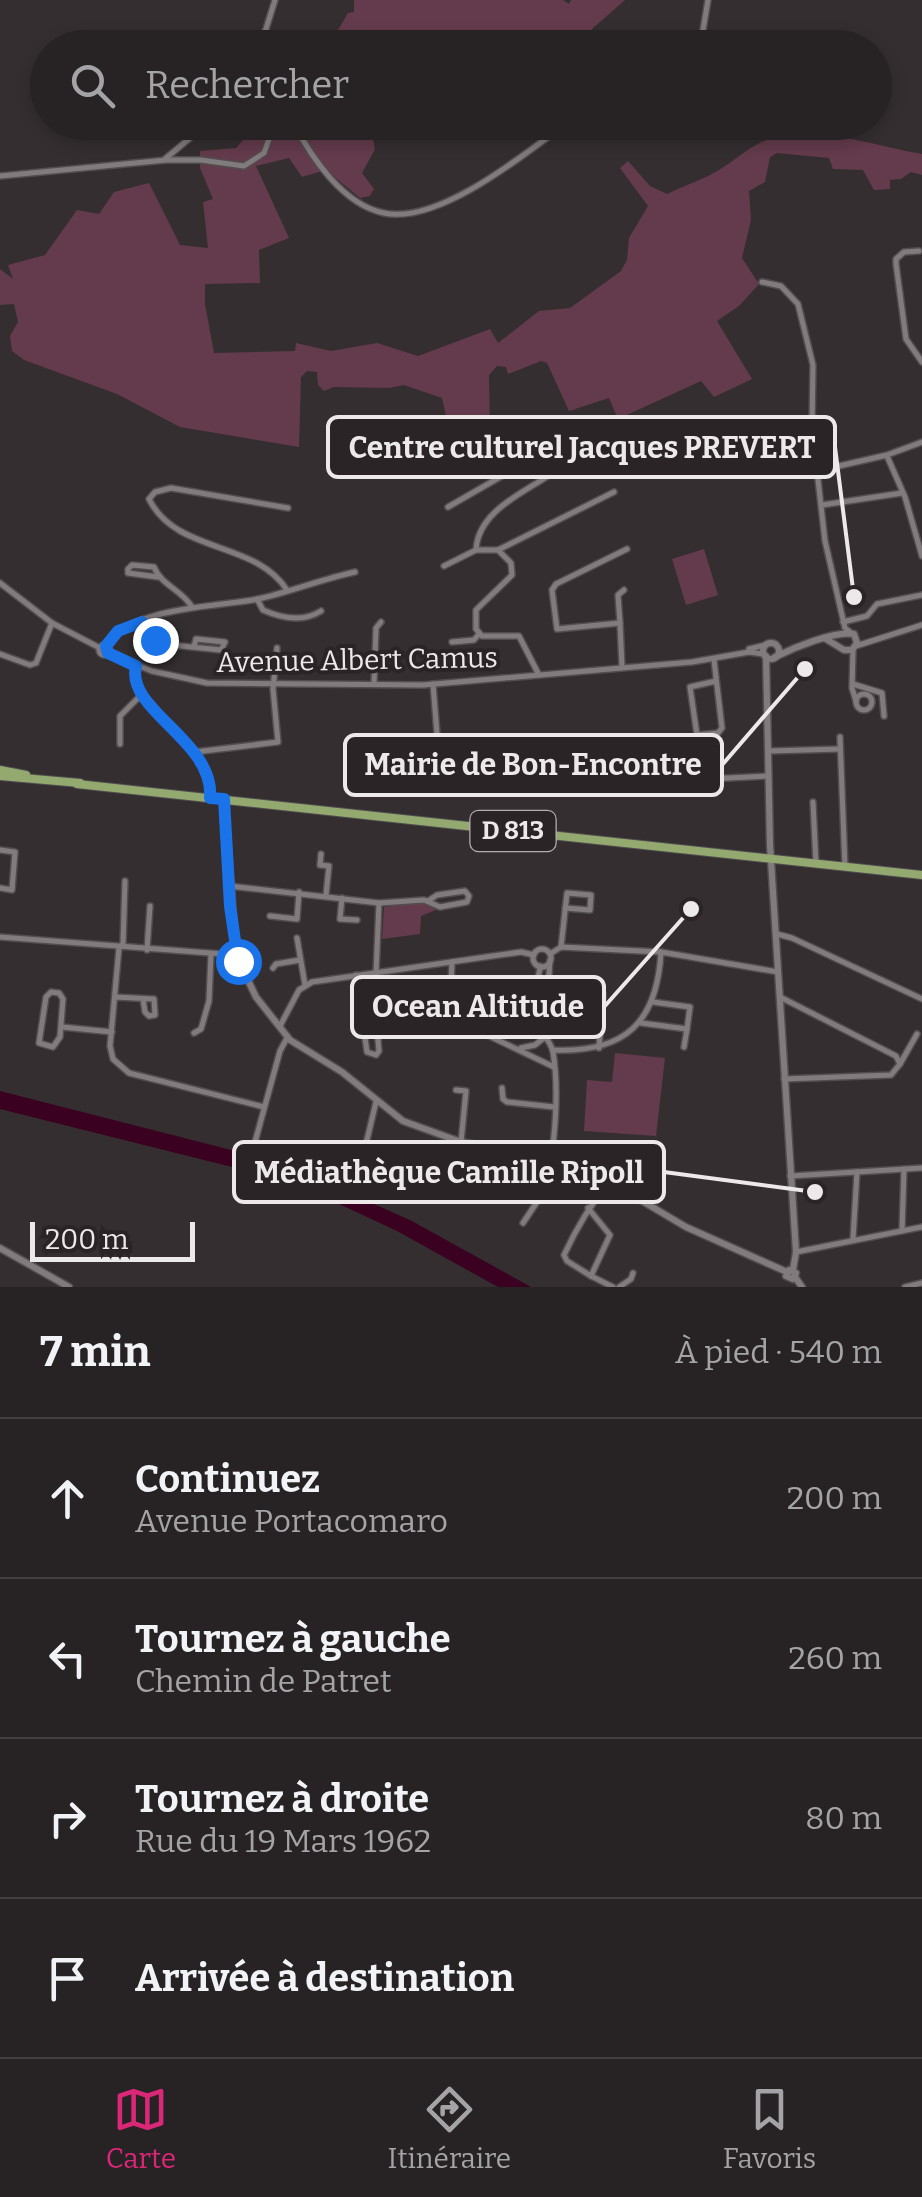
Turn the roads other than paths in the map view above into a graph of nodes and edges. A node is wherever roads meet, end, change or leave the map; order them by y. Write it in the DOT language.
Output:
graph roads {
  1 [pos="274,0"];
  2 [pos="708,0"];
  3 [pos="265,30"];
  4 [pos="703,30"];
  5 [pos="188,140"];
  6 [pos="270,140"];
  7 [pos="306,140"];
  8 [pos="542,140"];
  9 [pos="162,161"];
  10 [pos="0,176"];
  11 [pos="919,251"];
  12 [pos="762,282"];
  13 [pos="922,362"];
  14 [pos="813,419"];
  15 [pos="777,421"];
  16 [pos="618,428"];
  17 [pos="922,442"];
  18 [pos="536,456"];
  19 [pos="886,456"];
  20 [pos="817,471"];
  21 [pos="614,492"];
  22 [pos="903,495"];
  23 [pos="822,505"];
  24 [pos="288,508"];
  25 [pos="448,508"];
  26 [pos="627,549"];
  27 [pos="477,550"];
  28 [pos="498,550"];
  29 [pos="921,553"];
  30 [pos="444,566"];
  31 [pos="355,572"];
  32 [pos="158,577"];
  33 [pos="0,584"];
  34 [pos="287,590"];
  35 [pos="624,590"];
  36 [pos="922,595"];
  37 [pos="256,599"];
  38 [pos="192,606"];
  39 [pos="320,611"];
  40 [pos="142,622"];
  41 [pos="381,622"];
  42 [pos="52,623"];
  43 [pos="620,624"];
  44 [pos="922,625"];
  45 [pos="480,634"];
  46 [pos="847,638"];
  47 [pos="452,642"];
  48 [pos="194,647"];
  49 [pos="797,647"];
  50 [pos="277,648"];
  51 [pos="105,649"];
  52 [pos="0,654"];
  53 [pos="768,654"];
  54 [pos="714,658"];
  55 [pos="136,666"];
  56 [pos="622,668"];
  57 [pos="539,675"];
  58 [pos="716,681"];
  59 [pos="274,684"];
  60 [pos="374,684"];
  61 [pos="432,684"];
  62 [pos="856,684"];
  63 [pos="866,694"];
  64 [pos="141,695"];
  65 [pos="856,701"];
  66 [pos="884,716"];
  67 [pos="840,737"];
  68 [pos="120,744"];
  69 [pos="840,749"];
  70 [pos="768,750"];
  71 [pos="194,752"];
  72 [pos="423,772"];
  73 [pos="0,773"];
  74 [pos="768,776"];
  75 [pos="707,779"];
  76 [pos="210,798"];
  77 [pos="224,799"];
  78 [pos="813,802"];
  79 [pos="0,850"];
  80 [pos="322,854"];
  81 [pos="771,859"];
  82 [pos="816,864"];
  83 [pos="845,867"];
  84 [pos="922,876"];
  85 [pos="125,881"];
  86 [pos="229,886"];
  87 [pos="0,888"];
  88 [pos="298,892"];
  89 [pos="326,895"];
  90 [pos="342,898"];
  91 [pos="428,901"];
  92 [pos="379,903"];
  93 [pos="150,906"];
  94 [pos="565,908"];
  95 [pos="270,916"];
  96 [pos="357,920"];
  97 [pos="776,934"];
  98 [pos="0,937"];
  99 [pos="297,938"];
  100 [pos="561,947"];
  101 [pos="119,948"];
  102 [pos="148,950"];
  103 [pos="662,952"];
  104 [pos="211,954"];
  105 [pos="534,955"];
  106 [pos="236,956"];
  107 [pos="550,957"];
  108 [pos="300,960"];
  109 [pos="452,962"];
  110 [pos="540,966"];
  111 [pos="273,968"];
  112 [pos="778,972"];
  113 [pos="376,973"];
  114 [pos="356,976"];
  115 [pos="305,984"];
  116 [pos="604,994"];
  117 [pos="115,997"];
  118 [pos="143,998"];
  119 [pos="780,998"];
  120 [pos="922,999"];
  121 [pos="653,1002"];
  122 [pos="363,1023"];
  123 [pos="641,1023"];
  124 [pos="62,1028"];
  125 [pos="279,1029"];
  126 [pos="687,1029"];
  127 [pos="112,1032"];
  128 [pos="194,1033"];
  129 [pos="917,1034"];
  130 [pos="545,1036"];
  131 [pos="287,1038"];
  132 [pos="684,1047"];
  133 [pos="599,1048"];
  134 [pos="518,1049"];
  135 [pos="553,1050"];
  136 [pos="900,1064"];
  137 [pos="554,1067"];
  138 [pos="784,1079"];
  139 [pos="502,1088"];
  140 [pos="456,1090"];
  141 [pos="376,1102"];
  142 [pos="264,1106"];
  143 [pos="554,1106"];
  144 [pos="254,1142"];
  145 [pos="461,1142"];
  146 [pos="550,1156"];
  147 [pos="408,1168"];
  148 [pos="922,1168"];
  149 [pos="904,1169"];
  150 [pos="857,1172"];
  151 [pos="790,1176"];
  152 [pos="611,1180"];
  153 [pos="547,1187"];
  154 [pos="482,1191"];
  155 [pos="588,1208"];
  156 [pos="524,1224"];
  157 [pos="922,1227"];
  158 [pos="902,1230"];
  159 [pos="853,1240"];
  160 [pos="0,1248"];
  161 [pos="796,1252"];
  162 [pos="633,1273"];
  163 [pos="791,1273"];
  164 [pos="591,1276"];
  165 [pos="922,1283"];
  166 [pos="599,1284"];
  167 [pos="69,1287"];
  168 [pos="616,1287"];
  169 [pos="802,1287"];
  170 [pos="905,1287"];
  1 -- 3 [label="street"];
  2 -- 4 [label="street"];
  5 -- 9 [label="street"];
  6 -- 9 [label="street"];
  7 -- 8 [label="street"];
  9 -- 10 [label="street"];
  11 -- 13 [label="street"];
  12 -- 14 [label="street"];
  14 -- 15 [label="street"];
  14 -- 20 [label="street"];
  16 -- 18 [label="street"];
  17 -- 19 [label="street"];
  18 -- 25 [label="street"];
  18 -- 27 [label="street"];
  19 -- 20 [label="street"];
  19 -- 22 [label="street"];
  20 -- 23 [label="street"];
  21 -- 28 [label="street"];
  22 -- 23 [label="street"];
  22 -- 29 [label="street"];
  23 -- 46 [label="street"];
  24 -- 34 [label="street"];
  26 -- 43 [label="street"];
  27 -- 28 [label="street"];
  27 -- 30 [label="street"];
  28 -- 45 [label="street"];
  31 -- 34 [label="street"];
  32 -- 32 [label="street"];
  32 -- 38 [label="street"];
  33 -- 42 [label="street, Avenue Albert Camus"];
  34 -- 37 [label="street"];
  35 -- 43 [label="street"];
  36 -- 46 [label="street"];
  37 -- 38 [label="street"];
  37 -- 39 [label="street"];
  38 -- 40 [label="street"];
  40 -- 48 [label="street"];
  40 -- 51 [label="street"];
  41 -- 60 [label="street"];
  42 -- 51 [label="street, Avenue Albert Camus"];
  42 -- 52 [label="street"];
  43 -- 56 [label="street"];
  44 -- 46 [label="street"];
  45 -- 47 [label="street"];
  45 -- 57 [label="street"];
  46 -- 49 [label="street"];
  46 -- 62 [label="street"];
  48 -- 48 [label="street"];
  49 -- 53 [label="street"];
  49 -- 53 [label="street"];
  50 -- 59 [label="street"];
  51 -- 55 [label="street, Avenue Albert Camus"];
  53 -- 54 [label="street, Avenue Albert Camus"];
  53 -- 70 [label="street"];
  54 -- 56 [label="street, Avenue Albert Camus"];
  54 -- 58 [label="street"];
  55 -- 59 [label="street, Avenue Albert Camus"];
  55 -- 64 [label="street"];
  56 -- 57 [label="street, Avenue Albert Camus"];
  57 -- 61 [label="street, Avenue Albert Camus"];
  58 -- 58 [label="street"];
  59 -- 60 [label="street, Avenue Albert Camus"];
  59 -- 71 [label="street"];
  60 -- 61 [label="street, Avenue Albert Camus"];
  61 -- 72 [label="street"];
  62 -- 63 [label="street"];
  62 -- 65 [label="street"];
  62 -- 66 [label="street"];
  63 -- 65 [label="street"];
  63 -- 65 [label="street"];
  64 -- 68 [label="street"];
  64 -- 71 [label="street"];
  67 -- 69 [label="street"];
  69 -- 70 [label="street"];
  69 -- 83 [label="street"];
  70 -- 74 [label="street"];
  71 -- 76 [label="street"];
  73 -- 76 [label="main road, D 813"];
  74 -- 75 [label="street"];
  74 -- 81 [label="street"];
  76 -- 77 [label="main road, D 813"];
  77 -- 81 [label="main road, D 813"];
  77 -- 86 [label="street"];
  78 -- 82 [label="street"];
  79 -- 87 [label="street"];
  80 -- 89 [label="street"];
  81 -- 82 [label="main road, D 813"];
  81 -- 97 [label="street"];
  82 -- 83 [label="main road, D 813"];
  83 -- 84 [label="main road, D 813"];
  85 -- 101 [label="street"];
  86 -- 88 [label="street"];
  86 -- 106 [label="street"];
  88 -- 89 [label="street"];
  88 -- 95 [label="street"];
  89 -- 90 [label="street"];
  90 -- 92 [label="street"];
  90 -- 96 [label="street"];
  91 -- 91 [label="street"];
  91 -- 92 [label="street"];
  92 -- 113 [label="street"];
  93 -- 102 [label="street"];
  94 -- 94 [label="street"];
  94 -- 100 [label="street"];
  97 -- 112 [label="street"];
  97 -- 120 [label="street"];
  98 -- 101 [label="street"];
  99 -- 108 [label="street"];
  100 -- 103 [label="street"];
  100 -- 107 [label="street"];
  101 -- 102 [label="street"];
  101 -- 117 [label="street"];
  102 -- 104 [label="street"];
  103 -- 112 [label="street"];
  103 -- 121 [label="street"];
  104 -- 106 [label="street"];
  104 -- 128 [label="street"];
  105 -- 107 [label="street"];
  105 -- 109 [label="street"];
  105 -- 110 [label="street"];
  106 -- 125 [label="street"];
  107 -- 110 [label="street"];
  107 -- 130 [label="street"];
  108 -- 111 [label="street"];
  108 -- 115 [label="street"];
  109 -- 113 [label="street"];
  109 -- 134 [label="street"];
  110 -- 130 [label="street"];
  112 -- 119 [label="street"];
  113 -- 114 [label="street"];
  114 -- 115 [label="street"];
  114 -- 122 [label="street"];
  115 -- 125 [label="street"];
  116 -- 133 [label="street"];
  117 -- 118 [label="street"];
  117 -- 127 [label="street"];
  119 -- 136 [label="street"];
  119 -- 138 [label="street"];
  121 -- 123 [label="street"];
  121 -- 126 [label="street"];
  122 -- 122 [label="street"];
  123 -- 126 [label="street"];
  123 -- 133 [label="street"];
  124 -- 124 [label="street"];
  124 -- 127 [label="street"];
  125 -- 131 [label="street"];
  126 -- 132 [label="street"];
  127 -- 142 [label="street"];
  129 -- 136 [label="street"];
  130 -- 134 [label="street"];
  130 -- 135 [label="street"];
  131 -- 141 [label="street"];
  131 -- 142 [label="street"];
  133 -- 135 [label="street"];
  134 -- 137 [label="street"];
  135 -- 137 [label="street"];
  136 -- 138 [label="street"];
  137 -- 143 [label="street"];
  138 -- 151 [label="street"];
  139 -- 143 [label="street"];
  140 -- 145 [label="street"];
  141 -- 145 [label="street"];
  141 -- 147 [label="street"];
  142 -- 144 [label="street"];
  143 -- 146 [label="street"];
  145 -- 146 [label="street"];
  146 -- 152 [label="street"];
  146 -- 153 [label="street"];
  148 -- 149 [label="street"];
  149 -- 150 [label="street"];
  149 -- 158 [label="street"];
  150 -- 151 [label="street"];
  150 -- 159 [label="street"];
  151 -- 161 [label="street"];
  152 -- 155 [label="street"];
  152 -- 163 [label="street"];
  153 -- 154 [label="street"];
  153 -- 156 [label="street"];
  155 -- 164 [label="street"];
  155 -- 164 [label="street"];
  157 -- 158 [label="street"];
  158 -- 159 [label="street"];
  159 -- 161 [label="street"];
  160 -- 167 [label="street"];
  161 -- 163 [label="street"];
  162 -- 168 [label="street"];
  163 -- 169 [label="street"];
  164 -- 166 [label="street"];
  165 -- 170 [label="street"];
  166 -- 168 [label="street"];
}
